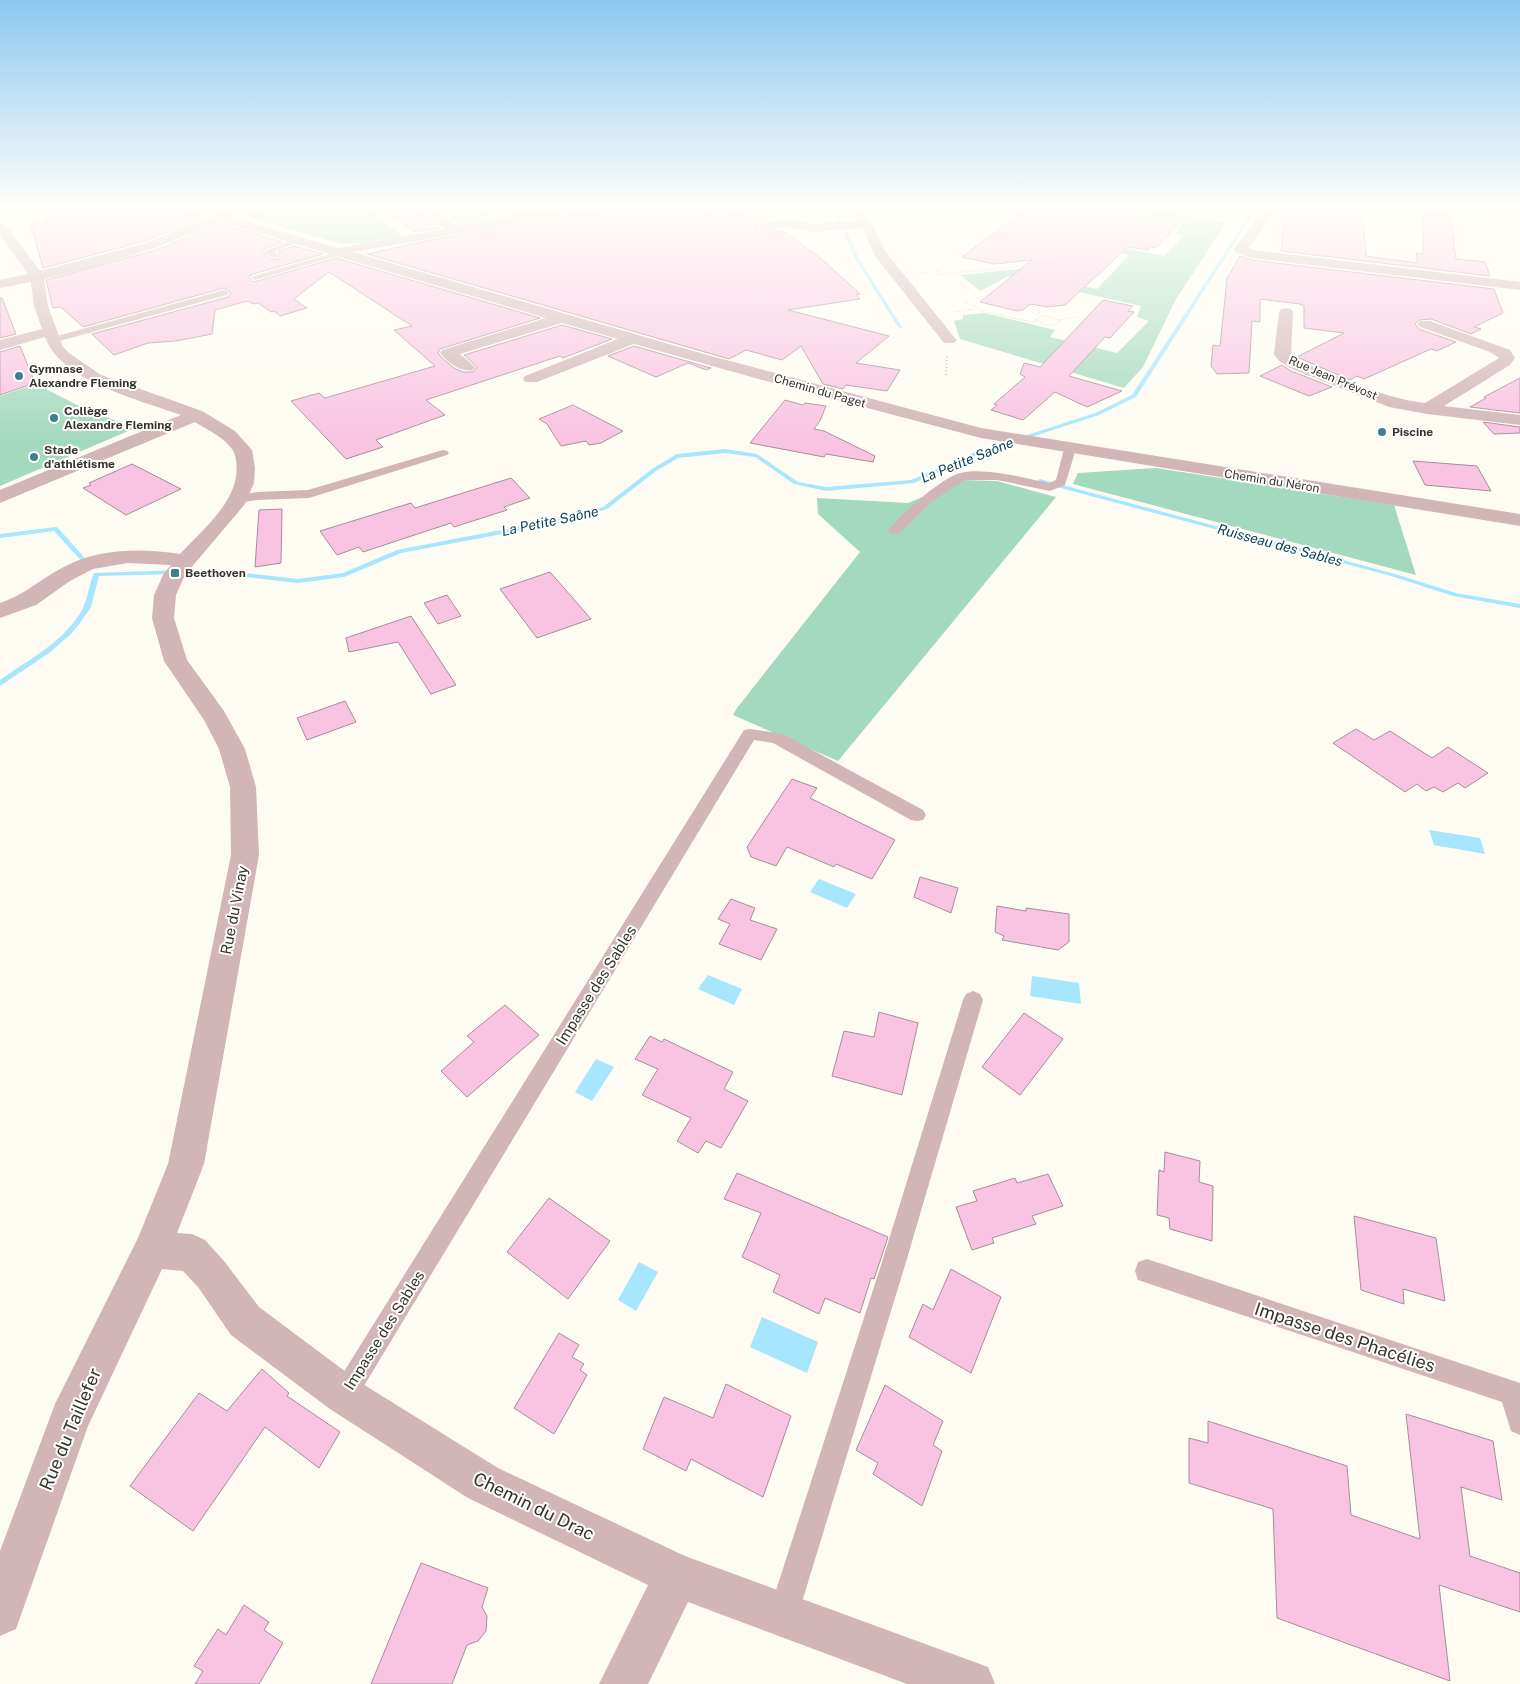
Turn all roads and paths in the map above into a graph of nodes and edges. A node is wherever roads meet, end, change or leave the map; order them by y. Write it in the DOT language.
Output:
graph roads {
  1 [pos="38,286"];
  2 [pos="456,286"];
  3 [pos="906,286"];
  4 [pos="964,286"];
  5 [pos="224,293"];
  6 [pos="980,300"];
  7 [pos="964,301"];
  8 [pos="1033,306"];
  9 [pos="1286,312"];
  10 [pos="1044,316"];
  11 [pos="565,317"];
  12 [pos="1077,317"];
  13 [pos="1058,320"];
  14 [pos="1038,322"];
  15 [pos="1425,324"];
  16 [pos="52,335"];
  17 [pos="634,338"];
  18 [pos="949,340"];
  19 [pos="0,345"];
  20 [pos="467,367"];
  21 [pos="531,379"];
  22 [pos="1427,409"];
  23 [pos="196,415"];
  24 [pos="1520,420"];
  25 [pos="1016,440"];
  26 [pos="1070,449"];
  27 [pos="443,453"];
  28 [pos="0,497"];
  29 [pos="237,498"];
  30 [pos="1520,520"];
  31 [pos="894,531"];
  32 [pos="178,571"];
  33 [pos="0,611"];
  34 [pos="916,815"];
  35 [pos="973,1000"];
  36 [pos="152,1250"];
  37 [pos="1147,1271"];
  38 [pos="344,1395"];
  39 [pos="1520,1422"];
  40 [pos="677,1575"];
  41 [pos="0,1613"];
  42 [pos="784,1615"];
  43 [pos="623,1684"];
  44 [pos="970,1684"];
  1 -- 16 [label="street, Rue du Vinay"];
  2 -- 11 [label="street, Chemin du Paget"];
  3 -- 18 [label="street"];
  4 -- 6 [label="path"];
  5 -- 16 [label="lane"];
  7 -- 14 [label="path"];
  8 -- 10 [label="path"];
  9 -- 22 [label="street, Rue Jean Prévost"];
  10 -- 13 [label="path"];
  10 -- 14 [label="path"];
  11 -- 17 [label="street, Chemin du Paget"];
  11 -- 20 [label="street"];
  12 -- 13 [label="path"];
  13 -- 14 [label="path"];
  15 -- 22 [label="street"];
  16 -- 19 [label="street"];
  16 -- 23 [label="street, Rue du Vinay"];
  17 -- 21 [label="street"];
  17 -- 25 [label="street, Chemin du Paget"];
  22 -- 24 [label="street, Rue Jean Prévost"];
  23 -- 28 [label="street"];
  23 -- 29 [label="street, Rue du Vinay"];
  25 -- 26 [label="street, Chemin du Néron"];
  26 -- 30 [label="street, Chemin du Néron"];
  26 -- 31 [label="lane"];
  27 -- 29 [label="lane"];
  29 -- 32 [label="street, Rue du Vinay"];
  32 -- 33 [label="street"];
  32 -- 36 [label="street, Rue du Vinay"];
  34 -- 38 [label="lane, Impasse des Sables"];
  35 -- 42 [label="lane"];
  36 -- 38 [label="street, Chemin du Drac"];
  36 -- 41 [label="street, Rue du Taillefer"];
  37 -- 39 [label="lane, Impasse des Phacélies"];
  38 -- 40 [label="street, Chemin du Drac"];
  40 -- 42 [label="street, Chemin du Drac"];
  40 -- 43 [label="street"];
  42 -- 44 [label="street, Chemin du Drac"];
}
